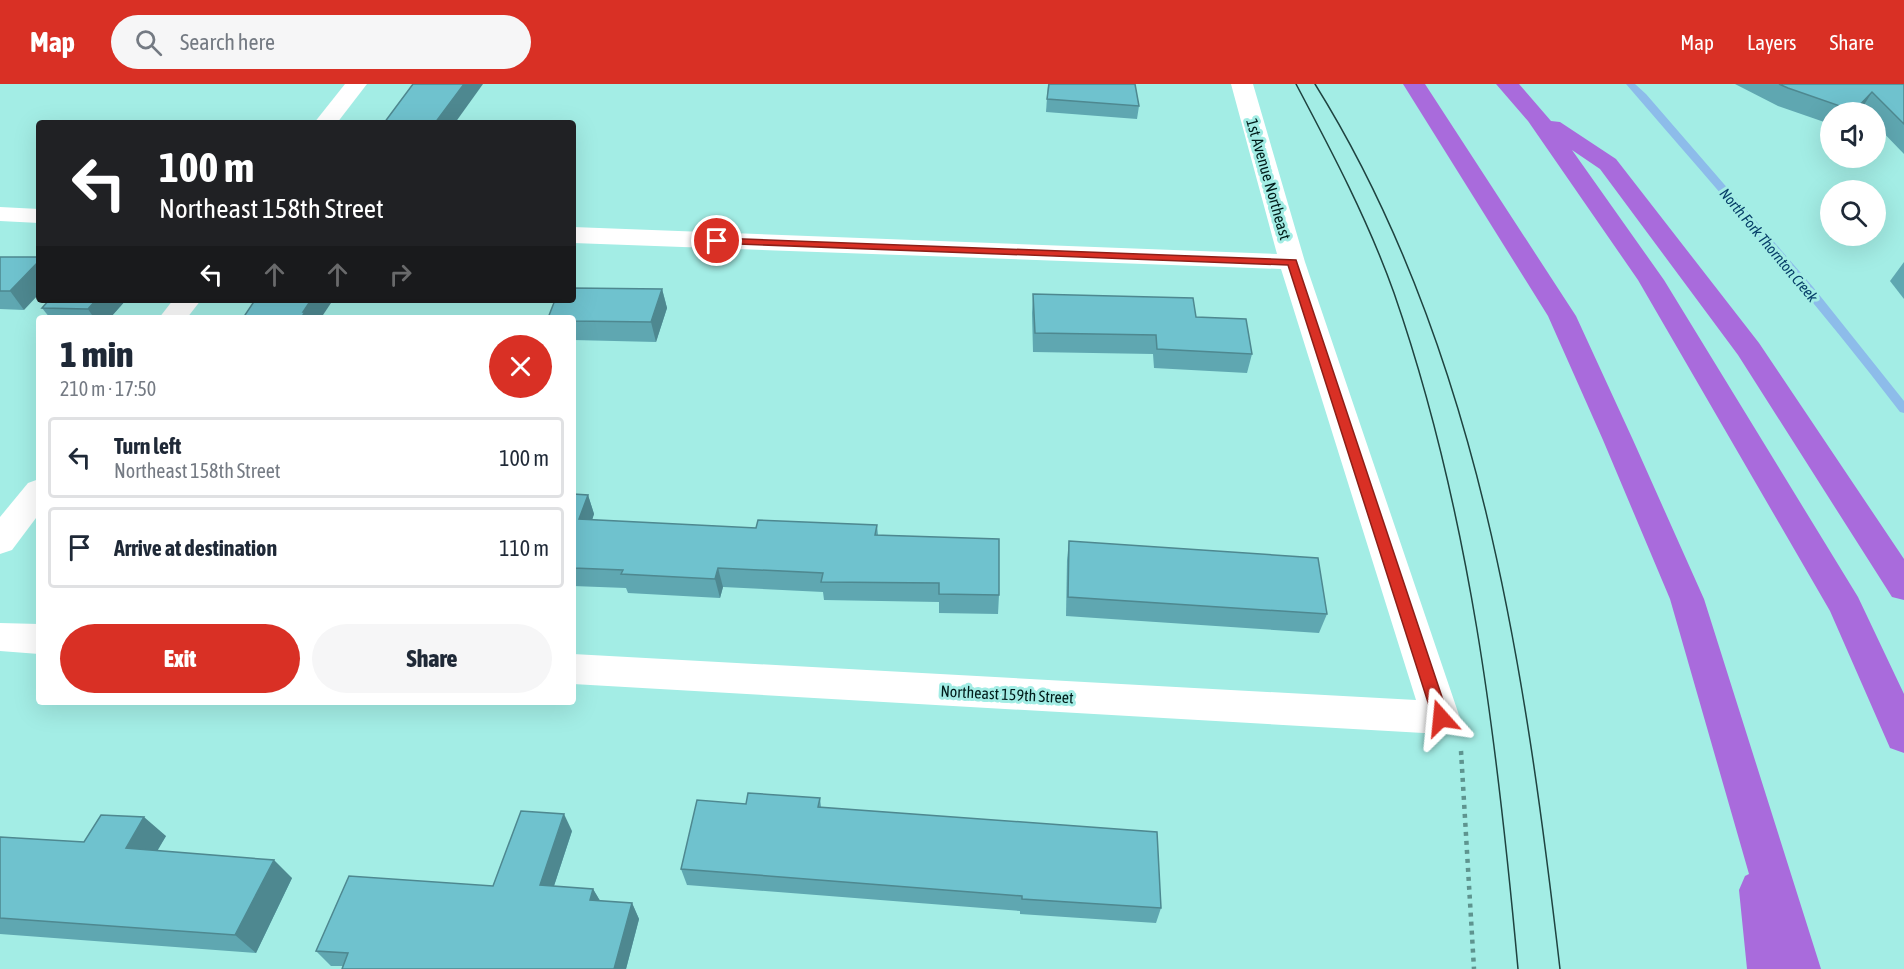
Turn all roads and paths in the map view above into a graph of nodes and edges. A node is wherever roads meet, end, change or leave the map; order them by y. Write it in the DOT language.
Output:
graph roads {
  1 [pos="356,84"];
  2 [pos="1242,84"];
  3 [pos="1414,84"];
  4 [pos="1507,84"];
  5 [pos="1536,116"];
  6 [pos="328,120"];
  7 [pos="0,214"];
  8 [pos="36,216"];
  9 [pos="576,236"];
  10 [pos="1292,262"];
  11 [pos="185,303"];
  12 [pos="175,315"];
  13 [pos="36,494"];
  14 [pos="0,541"];
  15 [pos="1904,586"];
  16 [pos="0,637"];
  17 [pos="36,639"];
  18 [pos="576,669"];
  19 [pos="1441,718"];
  20 [pos="1904,736"];
  21 [pos="1750,801"];
  22 [pos="1769,969"];
  23 [pos="1799,969"];
  1 -- 6 [label="street"];
  2 -- 10 [label="street, 1st Avenue Northeast"];
  3 -- 21 [label="highway"];
  4 -- 5 [label="highway"];
  5 -- 15 [label="highway"];
  5 -- 20 [label="highway"];
  7 -- 8 [label="street"];
  9 -- 10 [label="street"];
  10 -- 19 [label="street, 1st Avenue Northeast"];
  11 -- 12 [label="street"];
  13 -- 14 [label="street"];
  16 -- 17 [label="street"];
  18 -- 19 [label="street, Northeast 159th Street"];
  21 -- 22 [label="highway"];
  21 -- 23 [label="highway"];
}
